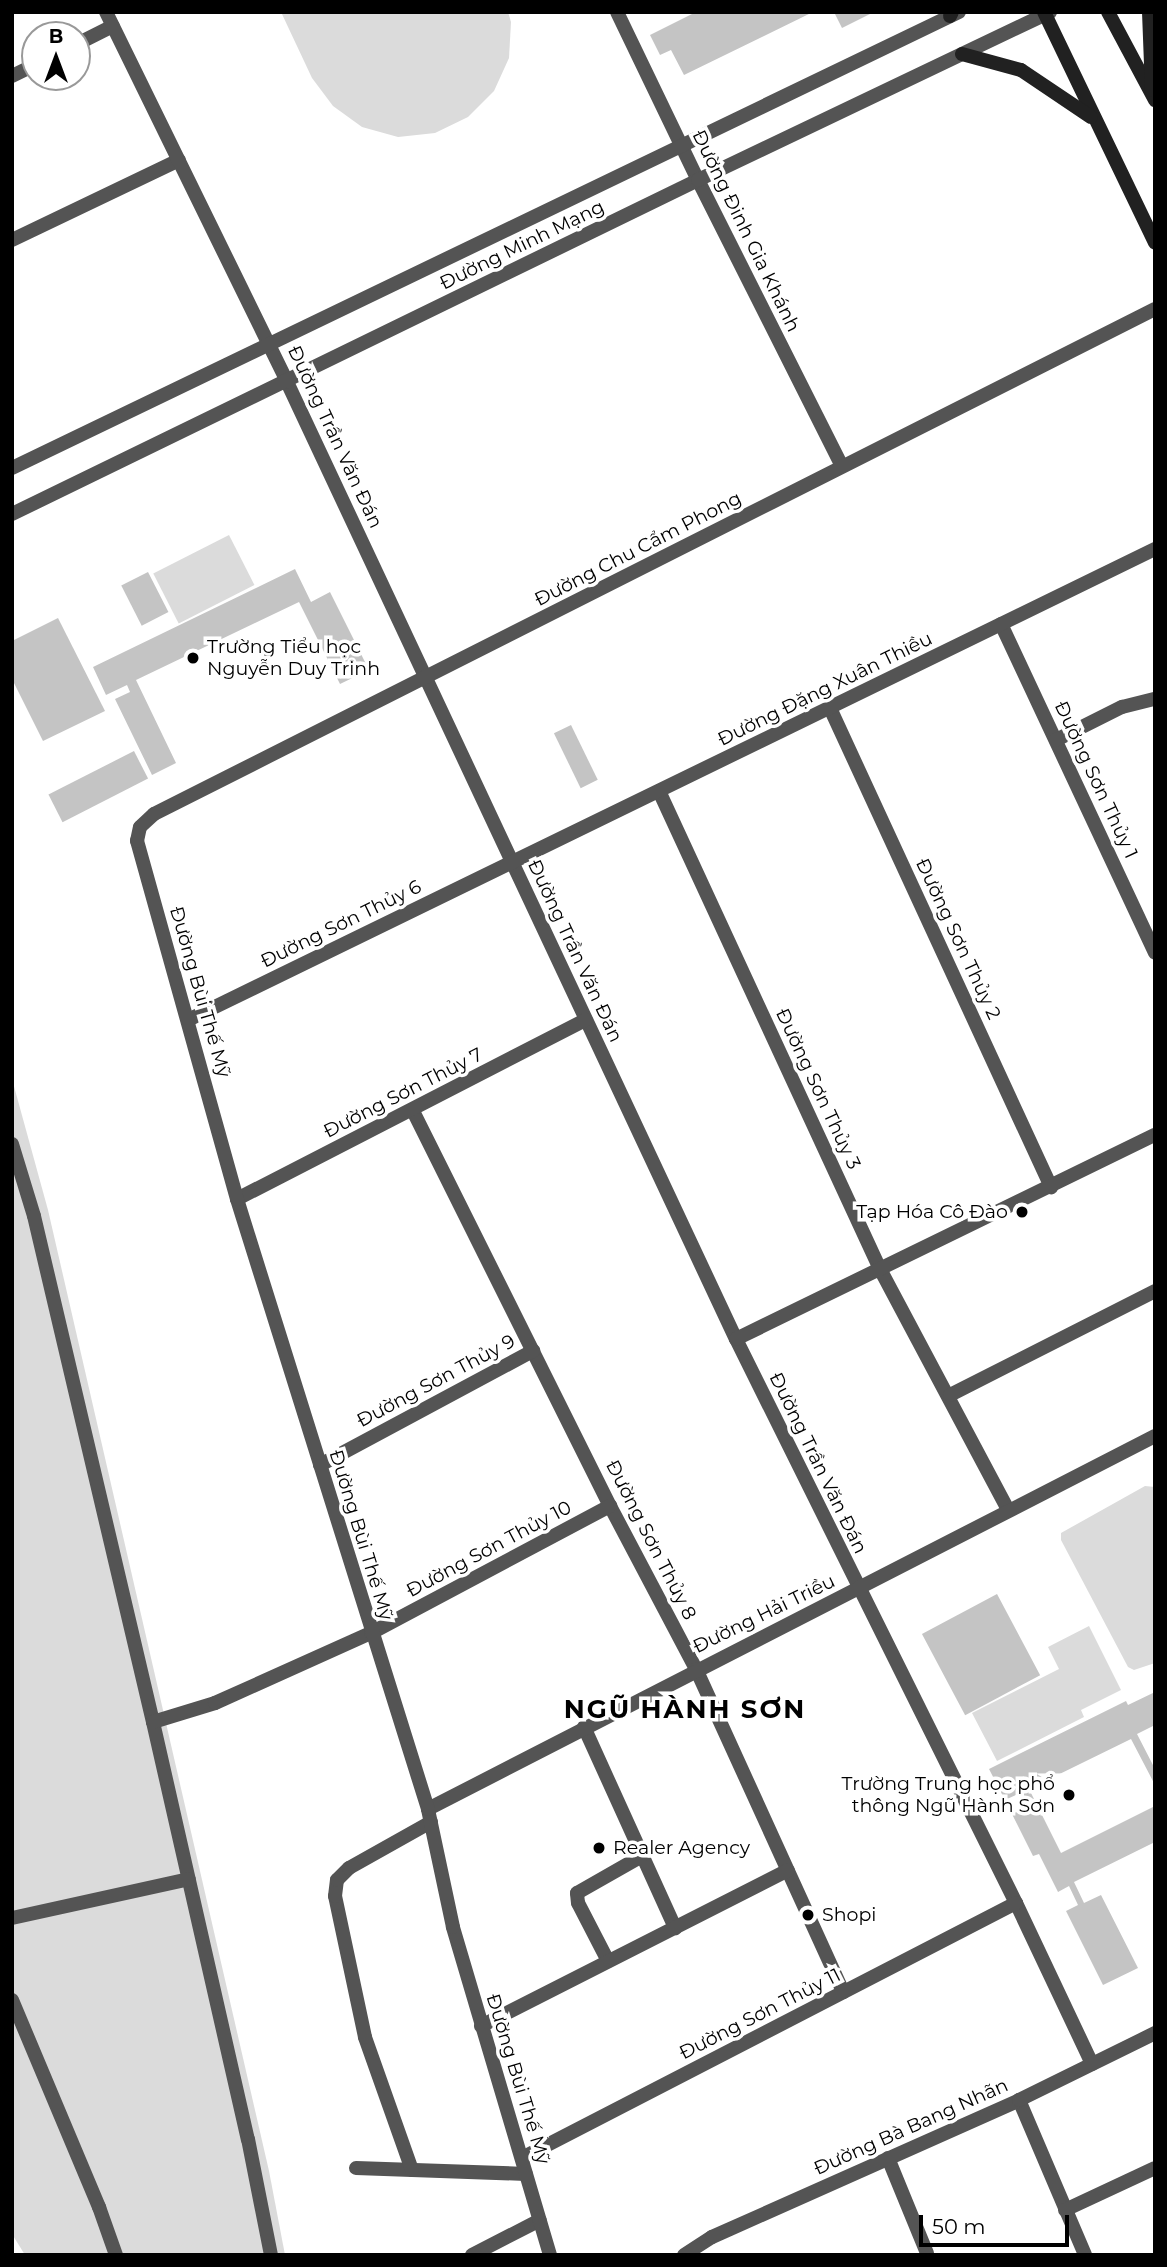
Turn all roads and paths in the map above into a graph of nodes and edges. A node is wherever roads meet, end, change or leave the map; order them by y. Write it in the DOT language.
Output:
graph roads {
  1 [pos="106,12"];
  2 [pos="617,12"];
  3 [pos="1108,12"];
  4 [pos="1149,12"];
  5 [pos="1046,13"];
  6 [pos="954,14"];
  7 [pos="113,26"];
  8 [pos="91,37"];
  9 [pos="962,54"];
  10 [pos="1153,97"];
  11 [pos="1094,119"];
  12 [pos="682,147"];
  13 [pos="179,160"];
  14 [pos="698,180"];
  15 [pos="12,240"];
  16 [pos="1155,243"];
  17 [pos="1155,309"];
  18 [pos="268,343"];
  19 [pos="287,382"];
  20 [pos="842,466"];
  21 [pos="12,468"];
  22 [pos="12,514"];
  23 [pos="1155,549"];
  24 [pos="1001,624"];
  25 [pos="425,680"];
  26 [pos="1155,699"];
  27 [pos="830,708"];
  28 [pos="1056,740"];
  29 [pos="659,791"];
  30 [pos="140,827"];
  31 [pos="512,862"];
  32 [pos="1155,953"];
  33 [pos="188,1020"];
  34 [pos="586,1020"];
  35 [pos="412,1111"];
  36 [pos="1155,1135"];
  37 [pos="12,1144"];
  38 [pos="1051,1187"];
  39 [pos="236,1199"];
  40 [pos="880,1269"];
  41 [pos="1155,1291"];
  42 [pos="736,1339"];
  43 [pos="533,1351"];
  44 [pos="950,1395"];
  45 [pos="1155,1436"];
  46 [pos="320,1465"];
  47 [pos="610,1506"];
  48 [pos="1009,1510"];
  49 [pos="859,1590"];
  50 [pos="371,1633"];
  51 [pos="696,1669"];
  52 [pos="153,1722"];
  53 [pos="584,1727"];
  54 [pos="429,1816"];
  55 [pos="640,1857"];
  56 [pos="788,1870"];
  57 [pos="189,1879"];
  58 [pos="1016,1903"];
  59 [pos="12,1918"];
  60 [pos="675,1928"];
  61 [pos="608,1961"];
  62 [pos="844,1992"];
  63 [pos="12,2000"];
  64 [pos="481,2026"];
  65 [pos="1155,2033"];
  66 [pos="1092,2064"];
  67 [pos="1019,2100"];
  68 [pos="522,2158"];
  69 [pos="888,2158"];
  70 [pos="356,2168"];
  71 [pos="1155,2168"];
  72 [pos="412,2170"];
  73 [pos="526,2174"];
  74 [pos="1065,2210"];
  75 [pos="540,2220"];
  76 [pos="927,2253"];
  77 [pos="116,2255"];
  78 [pos="271,2255"];
  79 [pos="472,2255"];
  80 [pos="550,2255"];
  81 [pos="684,2255"];
  82 [pos="1084,2255"];
  1 -- 7 [label="street, Đường Trần Văn Đán"];
  2 -- 12 [label="street, Đường Đinh Gia Khánh"];
  3 -- 10 [label="main road"];
  4 -- 10 [label="main road"];
  5 -- 9 [label="street, Đường Minh Mạng"];
  5 -- 11 [label="main road"];
  6 -- 12 [label="street, Đường Minh Mạng"];
  7 -- 8 [label="street"];
  7 -- 13 [label="street, Đường Trần Văn Đán"];
  9 -- 11 [label="main road"];
  9 -- 14 [label="street, Đường Minh Mạng"];
  11 -- 16 [label="main road"];
  12 -- 14 [label="street, Đường Đinh Gia Khánh"];
  12 -- 18 [label="street, Đường Minh Mạng"];
  13 -- 15 [label="street"];
  13 -- 18 [label="street, Đường Trần Văn Đán"];
  14 -- 19 [label="street, Đường Minh Mạng"];
  14 -- 20 [label="street, Đường Đinh Gia Khánh"];
  17 -- 20 [label="street, Đường Chu Cẩm Phong"];
  18 -- 19 [label="street, Đường Trần Văn Đán"];
  18 -- 21 [label="street, Đường Minh Mạng"];
  19 -- 22 [label="street, Đường Minh Mạng"];
  19 -- 25 [label="street, Đường Trần Văn Đán"];
  20 -- 25 [label="street, Đường Chu Cẩm Phong"];
  23 -- 24 [label="street, Đường Đặng Xuân Thiều"];
  24 -- 27 [label="street, Đường Đặng Xuân Thiều"];
  24 -- 28 [label="street, Đường Sơn Thủy 1"];
  25 -- 30 [label="street, Đường Chu Cẩm Phong"];
  25 -- 31 [label="street, Đường Trần Văn Đán"];
  26 -- 28 [label="street"];
  27 -- 29 [label="street, Đường Đặng Xuân Thiều"];
  27 -- 38 [label="street, Đường Sơn Thủy 2"];
  28 -- 32 [label="street, Đường Sơn Thủy 1"];
  29 -- 31 [label="street, Đường Đặng Xuân Thiều"];
  29 -- 40 [label="street, Đường Sơn Thủy 3"];
  30 -- 33 [label="street, Đường Bùi Thế Mỹ"];
  31 -- 33 [label="street, Đường Sơn Thủy 6"];
  31 -- 34 [label="street, Đường Trần Văn Đán"];
  33 -- 39 [label="street, Đường Bùi Thế Mỹ"];
  34 -- 35 [label="street, Đường Sơn Thủy 7"];
  34 -- 42 [label="street, Đường Trần Văn Đán"];
  35 -- 39 [label="street, Đường Sơn Thủy 7"];
  35 -- 43 [label="street, Đường Sơn Thủy 8"];
  36 -- 38 [label="street"];
  37 -- 52 [label="street"];
  38 -- 40 [label="street"];
  39 -- 46 [label="street, Đường Bùi Thế Mỹ"];
  40 -- 42 [label="street"];
  40 -- 44 [label="street, Đường Sơn Thủy 3"];
  41 -- 44 [label="street"];
  42 -- 49 [label="street, Đường Trần Văn Đán"];
  43 -- 46 [label="street, Đường Sơn Thủy 9"];
  43 -- 47 [label="street, Đường Sơn Thủy 8"];
  44 -- 48 [label="street, Đường Sơn Thủy 3"];
  45 -- 48 [label="street, Đường Hải Triều"];
  46 -- 50 [label="street, Đường Bùi Thế Mỹ"];
  47 -- 50 [label="street, Đường Sơn Thủy 10"];
  47 -- 51 [label="street, Đường Sơn Thủy 8"];
  48 -- 49 [label="street, Đường Hải Triều"];
  49 -- 51 [label="street, Đường Hải Triều"];
  49 -- 58 [label="street, Đường Trần Văn Đán"];
  50 -- 52 [label="street, Đường Sơn Thủy 10"];
  50 -- 54 [label="street, Đường Bùi Thế Mỹ"];
  51 -- 53 [label="street, Đường Hải Triều"];
  51 -- 56 [label="street, Đường Sơn Thủy 8"];
  52 -- 57 [label="street"];
  53 -- 54 [label="street, Đường Hải Triều"];
  53 -- 55 [label="street"];
  54 -- 64 [label="street, Đường Bùi Thế Mỹ"];
  54 -- 72 [label="street, Đường Hải Triều"];
  55 -- 60 [label="street"];
  55 -- 61 [label="street"];
  56 -- 60 [label="street"];
  56 -- 62 [label="street, Đường Sơn Thủy 8"];
  57 -- 59 [label="street"];
  57 -- 78 [label="street"];
  58 -- 62 [label="street, Đường Sơn Thủy 11"];
  58 -- 66 [label="street, Đường Trần Văn Đán"];
  60 -- 61 [label="street"];
  61 -- 64 [label="street"];
  62 -- 68 [label="street, Đường Sơn Thủy 11"];
  63 -- 77 [label="street"];
  64 -- 68 [label="street, Đường Bùi Thế Mỹ"];
  65 -- 66 [label="street, Đường Bà Bang Nhãn"];
  66 -- 67 [label="street, Đường Bà Bang Nhãn"];
  67 -- 69 [label="street, Đường Bà Bang Nhãn"];
  67 -- 74 [label="street"];
  68 -- 73 [label="street, Đường Bùi Thế Mỹ"];
  69 -- 76 [label="street"];
  69 -- 81 [label="street, Đường Bà Bang Nhãn"];
  70 -- 72 [label="street"];
  71 -- 74 [label="street"];
  72 -- 73 [label="street"];
  73 -- 75 [label="street, Đường Bùi Thế Mỹ"];
  74 -- 82 [label="street"];
  75 -- 79 [label="street"];
  75 -- 80 [label="street, Đường Bùi Thế Mỹ"];
}
